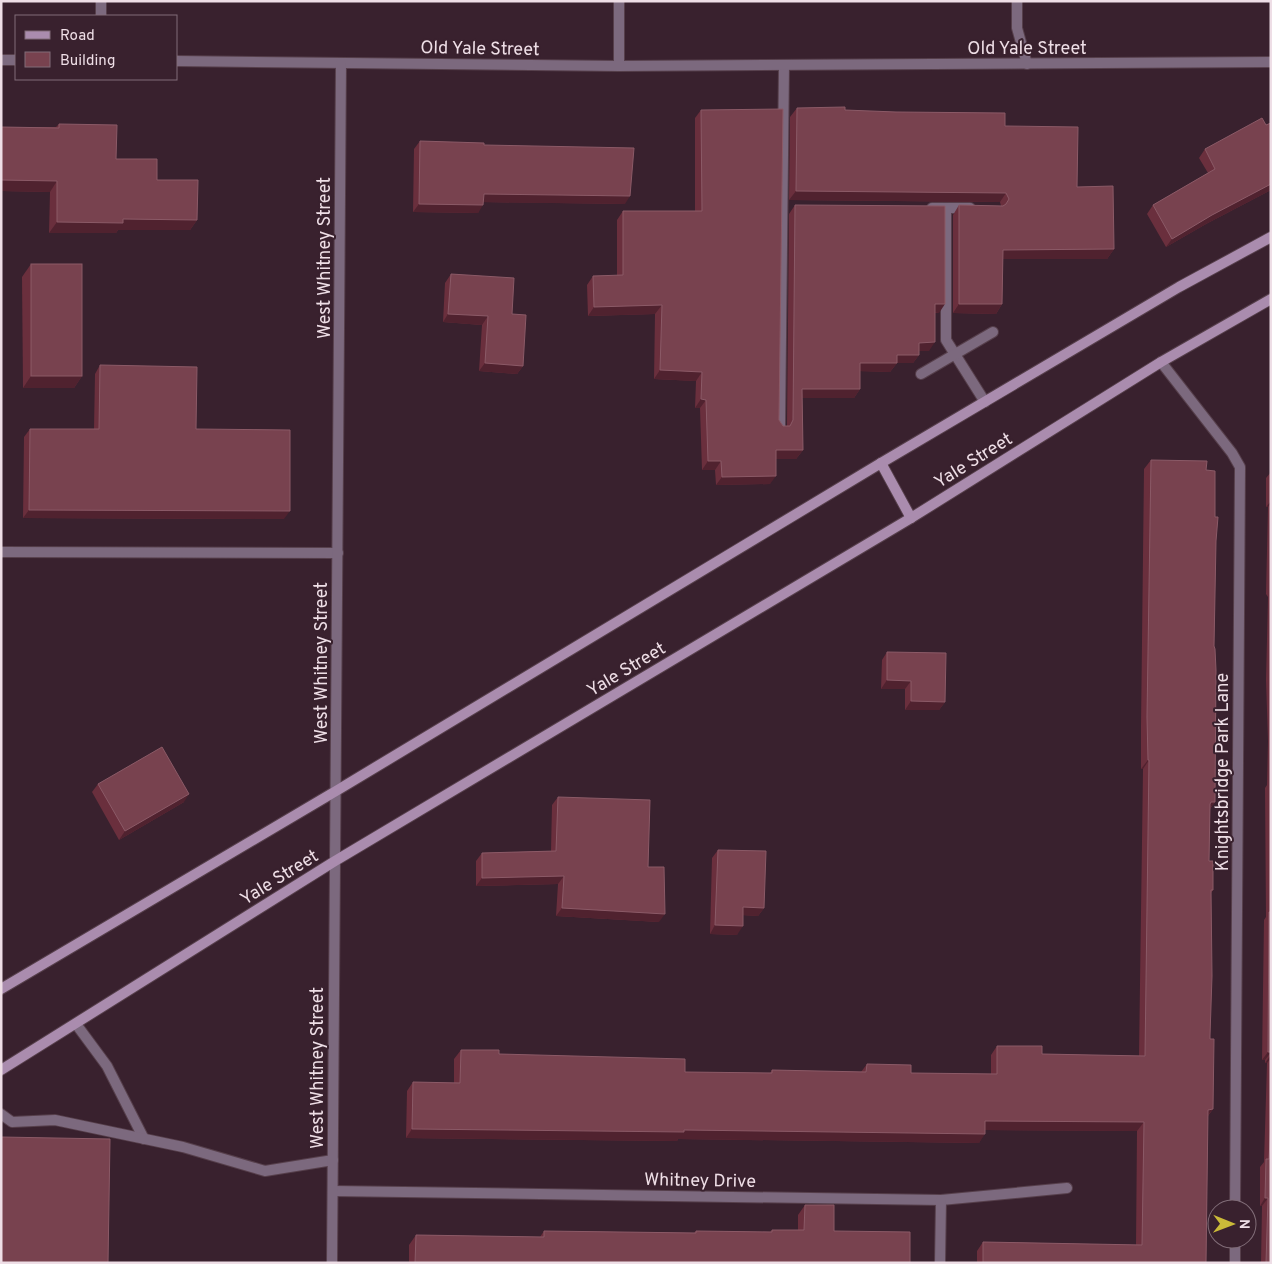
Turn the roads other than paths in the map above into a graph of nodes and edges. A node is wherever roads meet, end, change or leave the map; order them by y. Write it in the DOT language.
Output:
graph roads {
  1 [pos="101,1"];
  2 [pos="619,1"];
  3 [pos="1017,1"];
  4 [pos="101,15"];
  5 [pos="1,60"];
  6 [pos="15,60"];
  7 [pos="178,61"];
  8 [pos="1271,62"];
  9 [pos="342,63"];
  10 [pos="1027,64"];
  11 [pos="784,65"];
  12 [pos="619,66"];
  13 [pos="917,208"];
  14 [pos="946,208"];
  15 [pos="976,208"];
  16 [pos="1271,237"];
  17 [pos="1271,299"];
  18 [pos="993,332"];
  19 [pos="955,354"];
  20 [pos="1160,362"];
  21 [pos="921,374"];
  22 [pos="985,402"];
  23 [pos="780,429"];
  24 [pos="881,463"];
  25 [pos="912,518"];
  26 [pos="1,552"];
  27 [pos="338,553"];
  28 [pos="336,791"];
  29 [pos="335,861"];
  30 [pos="1,989"];
  31 [pos="76,1024"];
  32 [pos="1,1070"];
  33 [pos="1,1114"];
  34 [pos="144,1139"];
  35 [pos="333,1160"];
  36 [pos="1067,1188"];
  37 [pos="333,1191"];
  38 [pos="1235,1199"];
  39 [pos="941,1200"];
  40 [pos="1235,1249"];
  41 [pos="332,1263"];
  42 [pos="940,1263"];
  43 [pos="1235,1263"];
  1 -- 4 [label="street"];
  2 -- 12 [label="street"];
  3 -- 10 [label="street"];
  5 -- 6 [label="street"];
  7 -- 9 [label="street, Old Yale Street"];
  8 -- 10 [label="street, Old Yale Street"];
  9 -- 12 [label="street, Old Yale Street"];
  9 -- 27 [label="street, West Whitney Street"];
  10 -- 11 [label="street, Old Yale Street"];
  11 -- 12 [label="street, Old Yale Street"];
  11 -- 23 [label="street"];
  13 -- 14 [label="street"];
  14 -- 15 [label="street"];
  14 -- 19 [label="street"];
  16 -- 22 [label="main road"];
  17 -- 20 [label="main road, Yale Street"];
  18 -- 19 [label="street"];
  19 -- 21 [label="street"];
  19 -- 22 [label="street"];
  20 -- 25 [label="main road, Yale Street"];
  20 -- 38 [label="street, Knightsbridge Park Lane"];
  22 -- 24 [label="main road"];
  24 -- 25 [label="main road"];
  24 -- 28 [label="main road"];
  25 -- 29 [label="main road, Yale Street"];
  26 -- 27 [label="street"];
  27 -- 28 [label="street, West Whitney Street"];
  28 -- 29 [label="street, West Whitney Street"];
  28 -- 30 [label="main road"];
  29 -- 31 [label="main road, Yale Street"];
  29 -- 35 [label="street, West Whitney Street"];
  31 -- 32 [label="main road, Yale Street"];
  31 -- 34 [label="street"];
  33 -- 34 [label="street"];
  34 -- 35 [label="street"];
  35 -- 37 [label="street, West Whitney Street"];
  36 -- 39 [label="street, Whitney Drive"];
  37 -- 39 [label="street, Whitney Drive"];
  37 -- 41 [label="street, West Whitney Street"];
  39 -- 42 [label="street"];
  40 -- 43 [label="street"];
}
